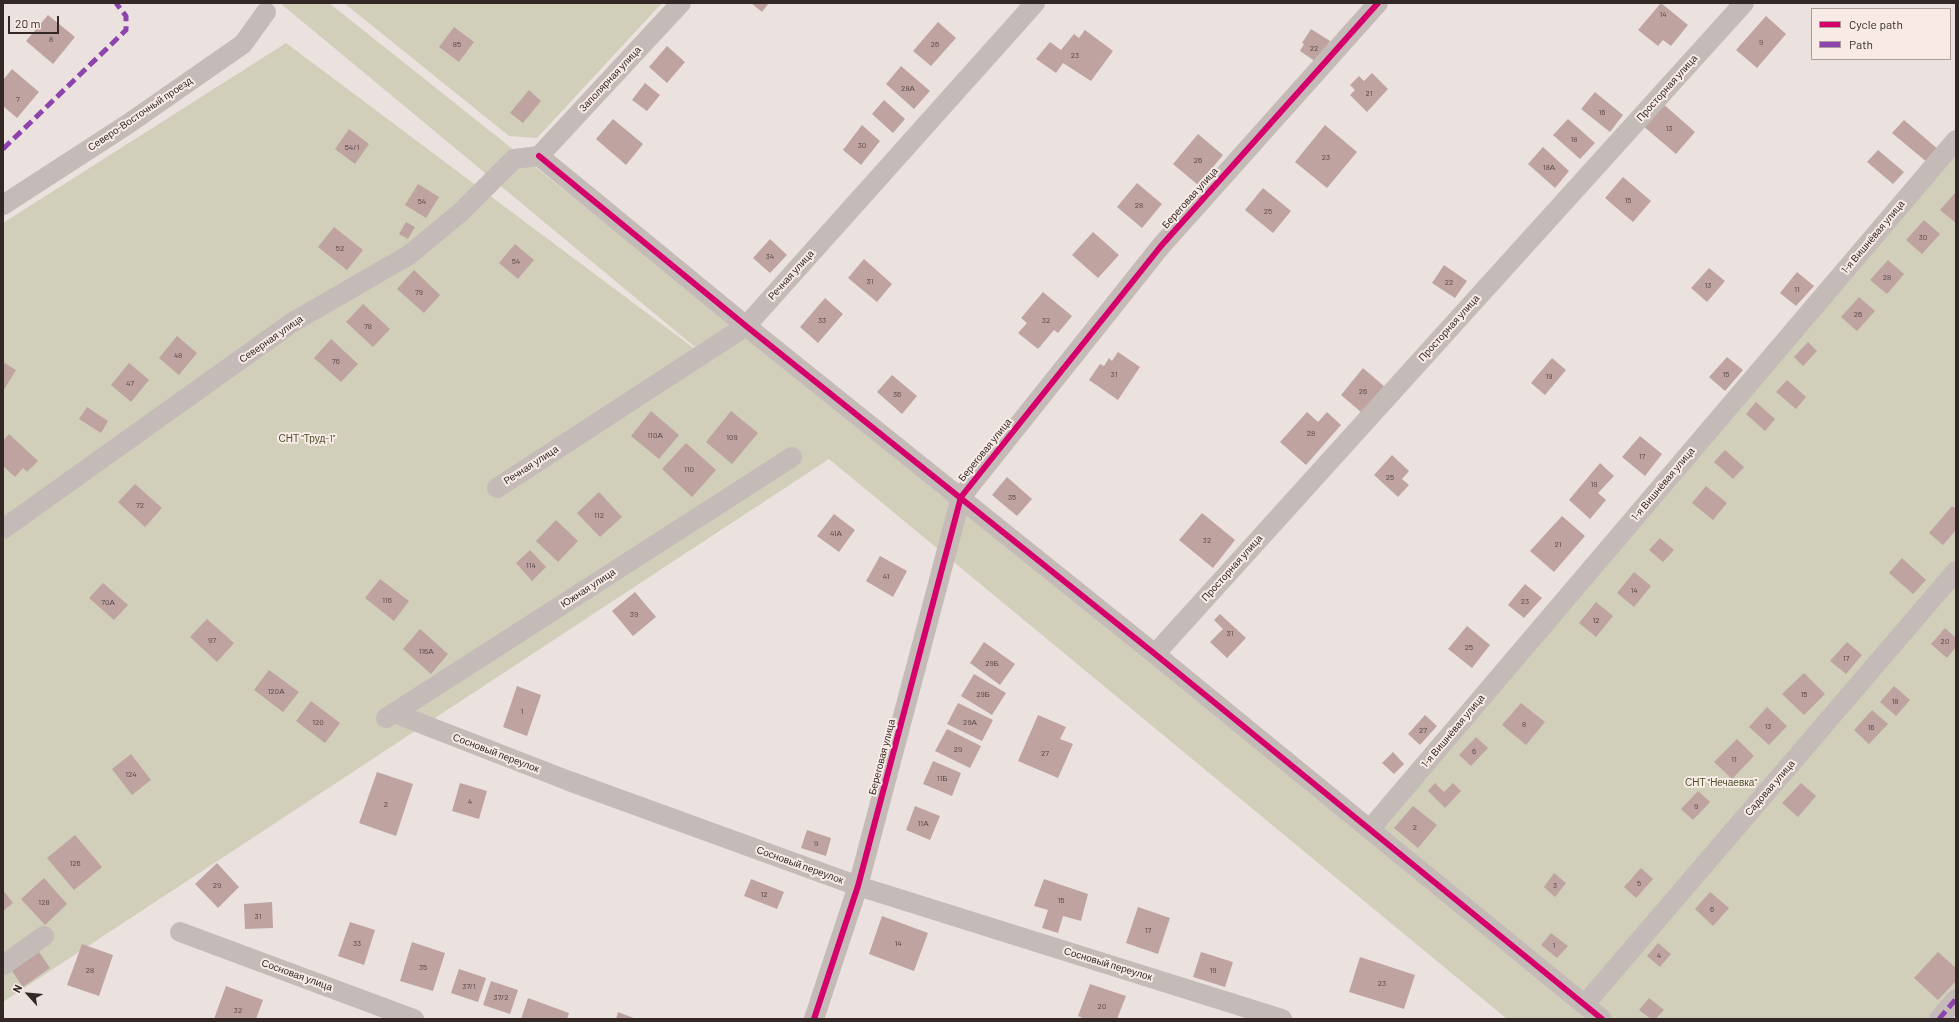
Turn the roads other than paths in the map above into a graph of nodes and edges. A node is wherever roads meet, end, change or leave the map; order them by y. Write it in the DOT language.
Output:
graph roads {
  1 [pos="681,3"];
  2 [pos="1035,3"];
  3 [pos="1378,3"];
  4 [pos="1744,3"];
  5 [pos="266,12"];
  6 [pos="1956,140"];
  7 [pos="539,156"];
  8 [pos="3,205"];
  9 [pos="746,326"];
  10 [pos="792,457"];
  11 [pos="497,488"];
  12 [pos="960,497"];
  13 [pos="3,529"];
  14 [pos="1956,571"];
  15 [pos="1155,654"];
  16 [pos="389,716"];
  17 [pos="1370,829"];
  18 [pos="858,886"];
  19 [pos="180,932"];
  20 [pos="44,936"];
  21 [pos="3,966"];
  22 [pos="1956,999"];
  23 [pos="1585,1004"];
  24 [pos="414,1019"];
  25 [pos="814,1019"];
  26 [pos="1282,1019"];
  27 [pos="1602,1019"];
  28 [pos="1939,1019"];
  1 -- 7 [label="street, Заполярная улица"];
  2 -- 9 [label="street, Речная улица"];
  3 -- 12 [label="street, Береговая улица"];
  4 -- 15 [label="street, Просторная улица"];
  5 -- 8 [label="street, Северо-Восточный проезд"];
  6 -- 17 [label="street, 1-я Вишнёвая улица"];
  7 -- 9 [label="street"];
  7 -- 13 [label="street, Северная улица"];
  9 -- 11 [label="street, Речная улица"];
  9 -- 12 [label="street"];
  10 -- 16 [label="street, Южная улица"];
  12 -- 15 [label="street"];
  12 -- 18 [label="street, Береговая улица"];
  14 -- 23 [label="street, Садовая улица"];
  15 -- 17 [label="street"];
  16 -- 18 [label="street, Сосновый переулок"];
  17 -- 23 [label="street"];
  18 -- 25 [label="street, Береговая улица"];
  18 -- 26 [label="street, Сосновый переулок"];
  19 -- 24 [label="street, Сосновая улица"];
  20 -- 21 [label="street"];
  22 -- 28 [label="street"];
  23 -- 27 [label="street"];
}
